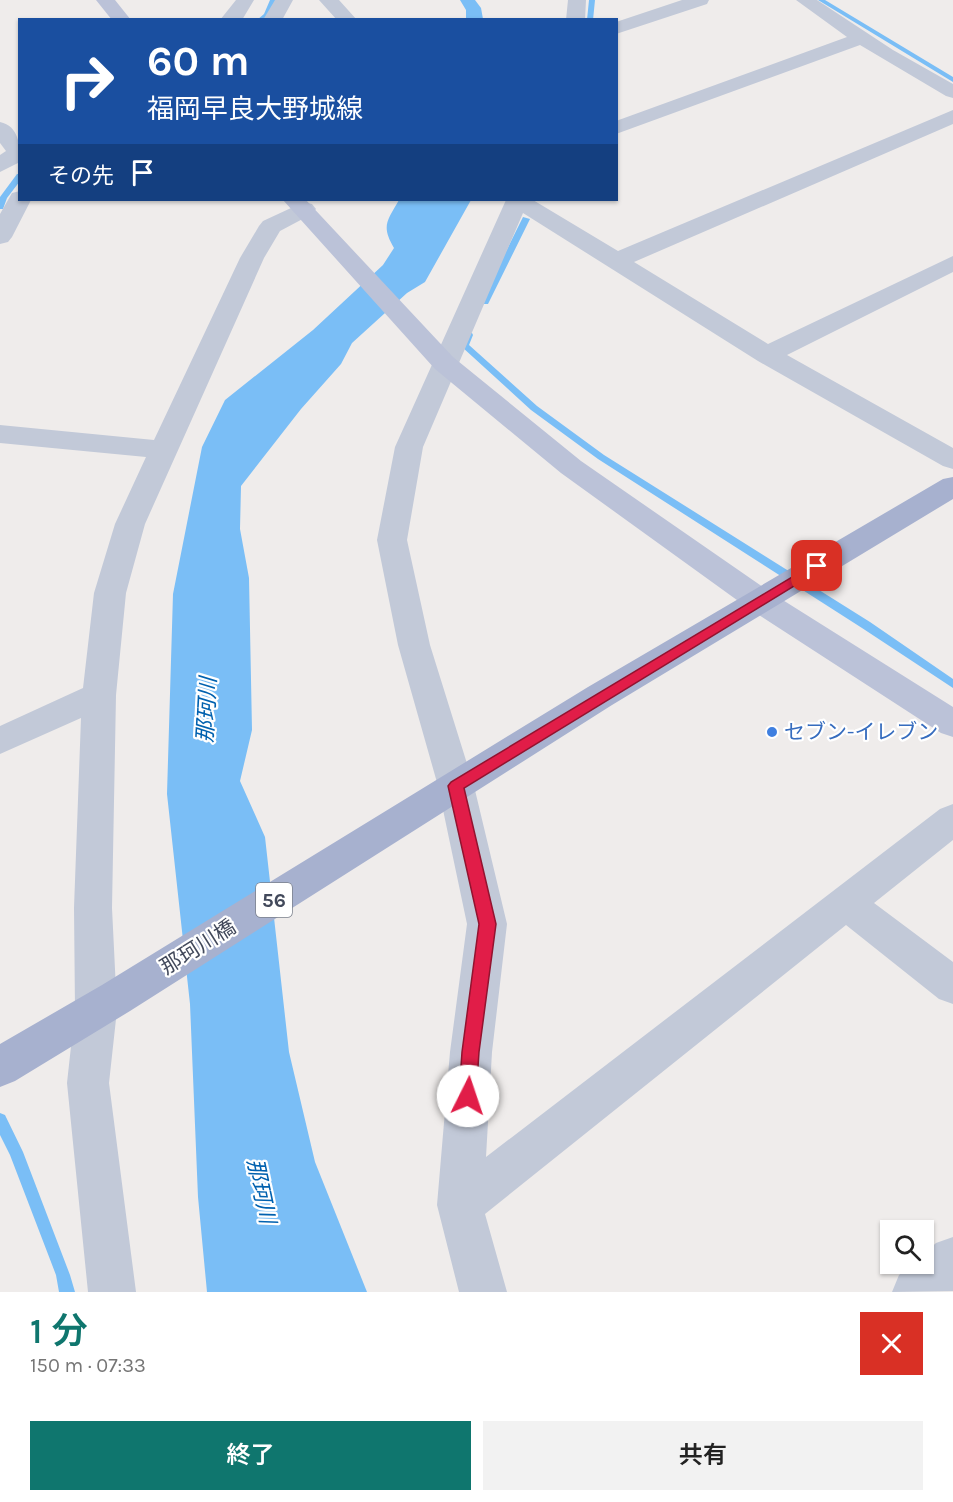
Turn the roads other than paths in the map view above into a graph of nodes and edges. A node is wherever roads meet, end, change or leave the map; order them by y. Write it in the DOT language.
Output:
graph roads {
  1 [pos="105,0"];
  2 [pos="245,0"];
  3 [pos="284,0"];
  4 [pos="328,0"];
  5 [pos="577,0"];
  6 [pos="700,0"];
  7 [pos="806,0"];
  8 [pos="121,18"];
  9 [pos="232,18"];
  10 [pos="273,18"];
  11 [pos="346,18"];
  12 [pos="574,18"];
  13 [pos="618,27"];
  14 [pos="862,38"];
  15 [pos="953,92"];
  16 [pos="953,116"];
  17 [pos="618,127"];
  18 [pos="1,131"];
  19 [pos="0,165"];
  20 [pos="18,201"];
  21 [pos="516,201"];
  22 [pos="519,201"];
  23 [pos="304,210"];
  24 [pos="0,237"];
  25 [pos="616,261"];
  26 [pos="953,263"];
  27 [pos="433,353"];
  28 [pos="767,355"];
  29 [pos="0,434"];
  30 [pos="164,450"];
  31 [pos="953,460"];
  32 [pos="953,486"];
  33 [pos="759,600"];
  34 [pos="99,695"];
  35 [pos="953,724"];
  36 [pos="0,741"];
  37 [pos="444,794"];
  38 [pos="953,819"];
  39 [pos="846,903"];
  40 [pos="953,986"];
  41 [pos="106,1004"];
  42 [pos="0,1067"];
  43 [pos="460,1206"];
  44 [pos="953,1260"];
  45 [pos="112,1292"];
  46 [pos="483,1292"];
  47 [pos="916,1292"];
  1 -- 8 [label="street"];
  2 -- 9 [label="street"];
  3 -- 10 [label="street"];
  4 -- 11 [label="street"];
  5 -- 12 [label="street"];
  6 -- 13 [label="street"];
  7 -- 14 [label="street"];
  14 -- 15 [label="street"];
  14 -- 17 [label="street"];
  16 -- 25 [label="street"];
  18 -- 19 [label="street"];
  20 -- 24 [label="street"];
  21 -- 27 [label="street"];
  22 -- 25 [label="street"];
  23 -- 27 [label="street"];
  23 -- 30 [label="street"];
  25 -- 28 [label="street"];
  26 -- 28 [label="street"];
  27 -- 33 [label="street"];
  27 -- 37 [label="street"];
  28 -- 31 [label="street"];
  29 -- 30 [label="street"];
  30 -- 34 [label="street"];
  32 -- 33 [label="main road, 56"];
  33 -- 35 [label="street"];
  33 -- 37 [label="main road, 56"];
  34 -- 36 [label="street"];
  34 -- 41 [label="street"];
  37 -- 41 [label="main road, 那珂川橋 / 56"];
  37 -- 43 [label="street"];
  38 -- 39 [label="street"];
  39 -- 40 [label="street"];
  39 -- 43 [label="street"];
  41 -- 42 [label="main road, 56"];
  41 -- 45 [label="street"];
  43 -- 46 [label="street"];
  44 -- 47 [label="street"];
}
